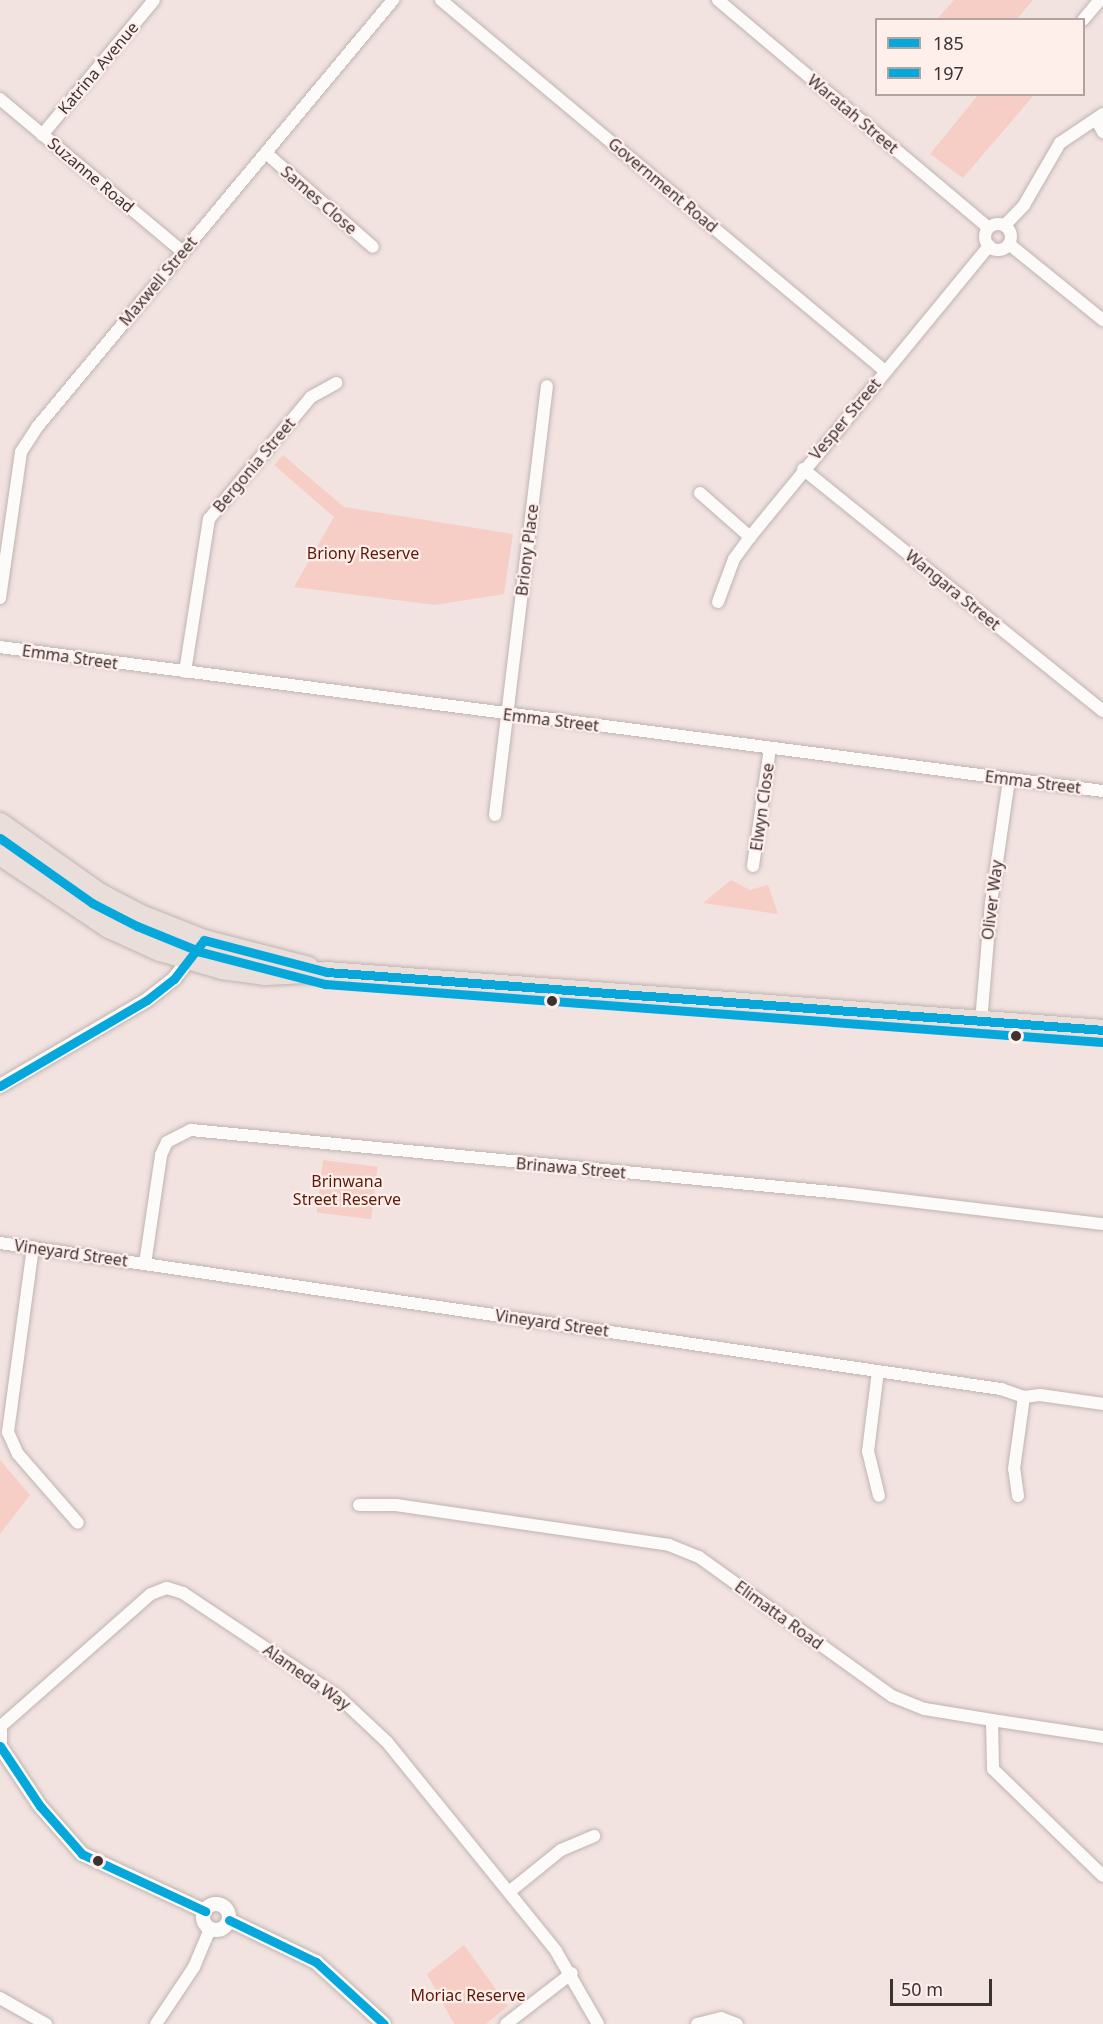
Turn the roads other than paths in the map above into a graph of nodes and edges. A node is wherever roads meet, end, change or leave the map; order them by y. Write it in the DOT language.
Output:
graph roads {
  1 [pos="154,0"];
  2 [pos="393,0"];
  3 [pos="441,0"];
  4 [pos="718,0"];
  5 [pos="1100,0"];
  6 [pos="1085,18"];
  7 [pos="0,99"];
  8 [pos="1099,117"];
  9 [pos="1103,132"];
  10 [pos="42,135"];
  11 [pos="266,153"];
  12 [pos="1005,225"];
  13 [pos="988,227"];
  14 [pos="1009,244"];
  15 [pos="373,246"];
  16 [pos="989,246"];
  17 [pos="182,251"];
  18 [pos="1103,320"];
  19 [pos="885,371"];
  20 [pos="336,383"];
  21 [pos="548,386"];
  22 [pos="803,469"];
  23 [pos="700,494"];
  24 [pos="0,502"];
  25 [pos="13,504"];
  26 [pos="750,537"];
  27 [pos="0,598"];
  28 [pos="718,602"];
  29 [pos="0,647"];
  30 [pos="185,672"];
  31 [pos="1103,711"];
  32 [pos="506,714"];
  33 [pos="770,748"];
  34 [pos="1009,779"];
  35 [pos="1103,791"];
  36 [pos="495,815"];
  37 [pos="0,823"];
  38 [pos="0,855"];
  39 [pos="753,866"];
  40 [pos="204,940"];
  41 [pos="190,960"];
  42 [pos="327,972"];
  43 [pos="981,1022"];
  44 [pos="1103,1030"];
  45 [pos="0,1086"];
  46 [pos="1103,1224"];
  47 [pos="0,1243"];
  48 [pos="33,1247"];
  49 [pos="145,1264"];
  50 [pos="878,1371"];
  51 [pos="1024,1397"];
  52 [pos="1103,1404"];
  53 [pos="879,1496"];
  54 [pos="1018,1496"];
  55 [pos="359,1505"];
  56 [pos="78,1523"];
  57 [pos="992,1720"];
  58 [pos="0,1728"];
  59 [pos="1103,1737"];
  60 [pos="0,1744"];
  61 [pos="594,1836"];
  62 [pos="1103,1876"];
  63 [pos="509,1892"];
  64 [pos="205,1911"];
  65 [pos="229,1920"];
  66 [pos="210,1929"];
  67 [pos="572,1973"];
  68 [pos="0,1998"];
  69 [pos="358,1999"];
  70 [pos="46,2024"];
  71 [pos="156,2024"];
  72 [pos="373,2024"];
  73 [pos="384,2024"];
  74 [pos="506,2024"];
  75 [pos="598,2024"];
  76 [pos="697,2024"];
  77 [pos="737,2024"];
  1 -- 10 [label="street, Katrina Avenue"];
  2 -- 11 [label="street, Maxwell Street"];
  3 -- 19 [label="street, Government Road"];
  4 -- 13 [label="street, Waratah Street"];
  5 -- 6 [label="street"];
  7 -- 10 [label="street, Suzanne Road"];
  8 -- 9 [label="street"];
  8 -- 12 [label="street"];
  10 -- 17 [label="street, Suzanne Road"];
  11 -- 15 [label="street, Sames Close"];
  11 -- 17 [label="street, Maxwell Street"];
  12 -- 13 [label="street"];
  12 -- 14 [label="street"];
  13 -- 16 [label="street"];
  14 -- 16 [label="street"];
  14 -- 18 [label="street"];
  16 -- 19 [label="street, Vesper Street"];
  17 -- 25 [label="street, Maxwell Street"];
  19 -- 22 [label="street, Vesper Street"];
  20 -- 30 [label="street, Bergonia Street"];
  21 -- 32 [label="street, Briony Place"];
  22 -- 26 [label="street, Vesper Street"];
  22 -- 31 [label="street, Wangara Street"];
  23 -- 26 [label="street"];
  24 -- 25 [label="street"];
  25 -- 27 [label="street, Maxwell Street"];
  26 -- 28 [label="street, Vesper Street"];
  29 -- 30 [label="street, Emma Street"];
  30 -- 32 [label="street, Emma Street"];
  32 -- 33 [label="street, Emma Street"];
  32 -- 36 [label="street, Briony Place"];
  33 -- 34 [label="street, Emma Street"];
  33 -- 39 [label="street, Elwyn Close"];
  34 -- 35 [label="street, Emma Street"];
  34 -- 43 [label="street, Oliver Way"];
  37 -- 40 [label="highway"];
  38 -- 41 [label="highway"];
  40 -- 41 [label="street"];
  40 -- 42 [label="highway"];
  41 -- 42 [label="highway"];
  41 -- 45 [label="street"];
  42 -- 43 [label="highway"];
  43 -- 44 [label="highway"];
  46 -- 49 [label="street, Brinawa Street"];
  47 -- 48 [label="street, Vineyard Street"];
  48 -- 49 [label="street, Vineyard Street"];
  48 -- 56 [label="street"];
  49 -- 50 [label="street, Vineyard Street"];
  50 -- 51 [label="street, Vineyard Street"];
  50 -- 53 [label="street"];
  51 -- 52 [label="street, Vineyard Street"];
  51 -- 54 [label="street"];
  55 -- 57 [label="street, Elimatta Road"];
  57 -- 59 [label="street, Elimatta Road"];
  57 -- 62 [label="street"];
  58 -- 60 [label="street"];
  58 -- 63 [label="street, Alameda Way"];
  60 -- 64 [label="street"];
  61 -- 63 [label="street"];
  63 -- 67 [label="street, Alameda Way"];
  64 -- 65 [label="street"];
  64 -- 66 [label="street"];
  65 -- 66 [label="street"];
  65 -- 69 [label="street"];
  66 -- 71 [label="street"];
  67 -- 74 [label="street"];
  67 -- 75 [label="street, Alameda Way"];
  68 -- 70 [label="street"];
  69 -- 72 [label="street"];
  69 -- 73 [label="street"];
  76 -- 77 [label="street"];
}
